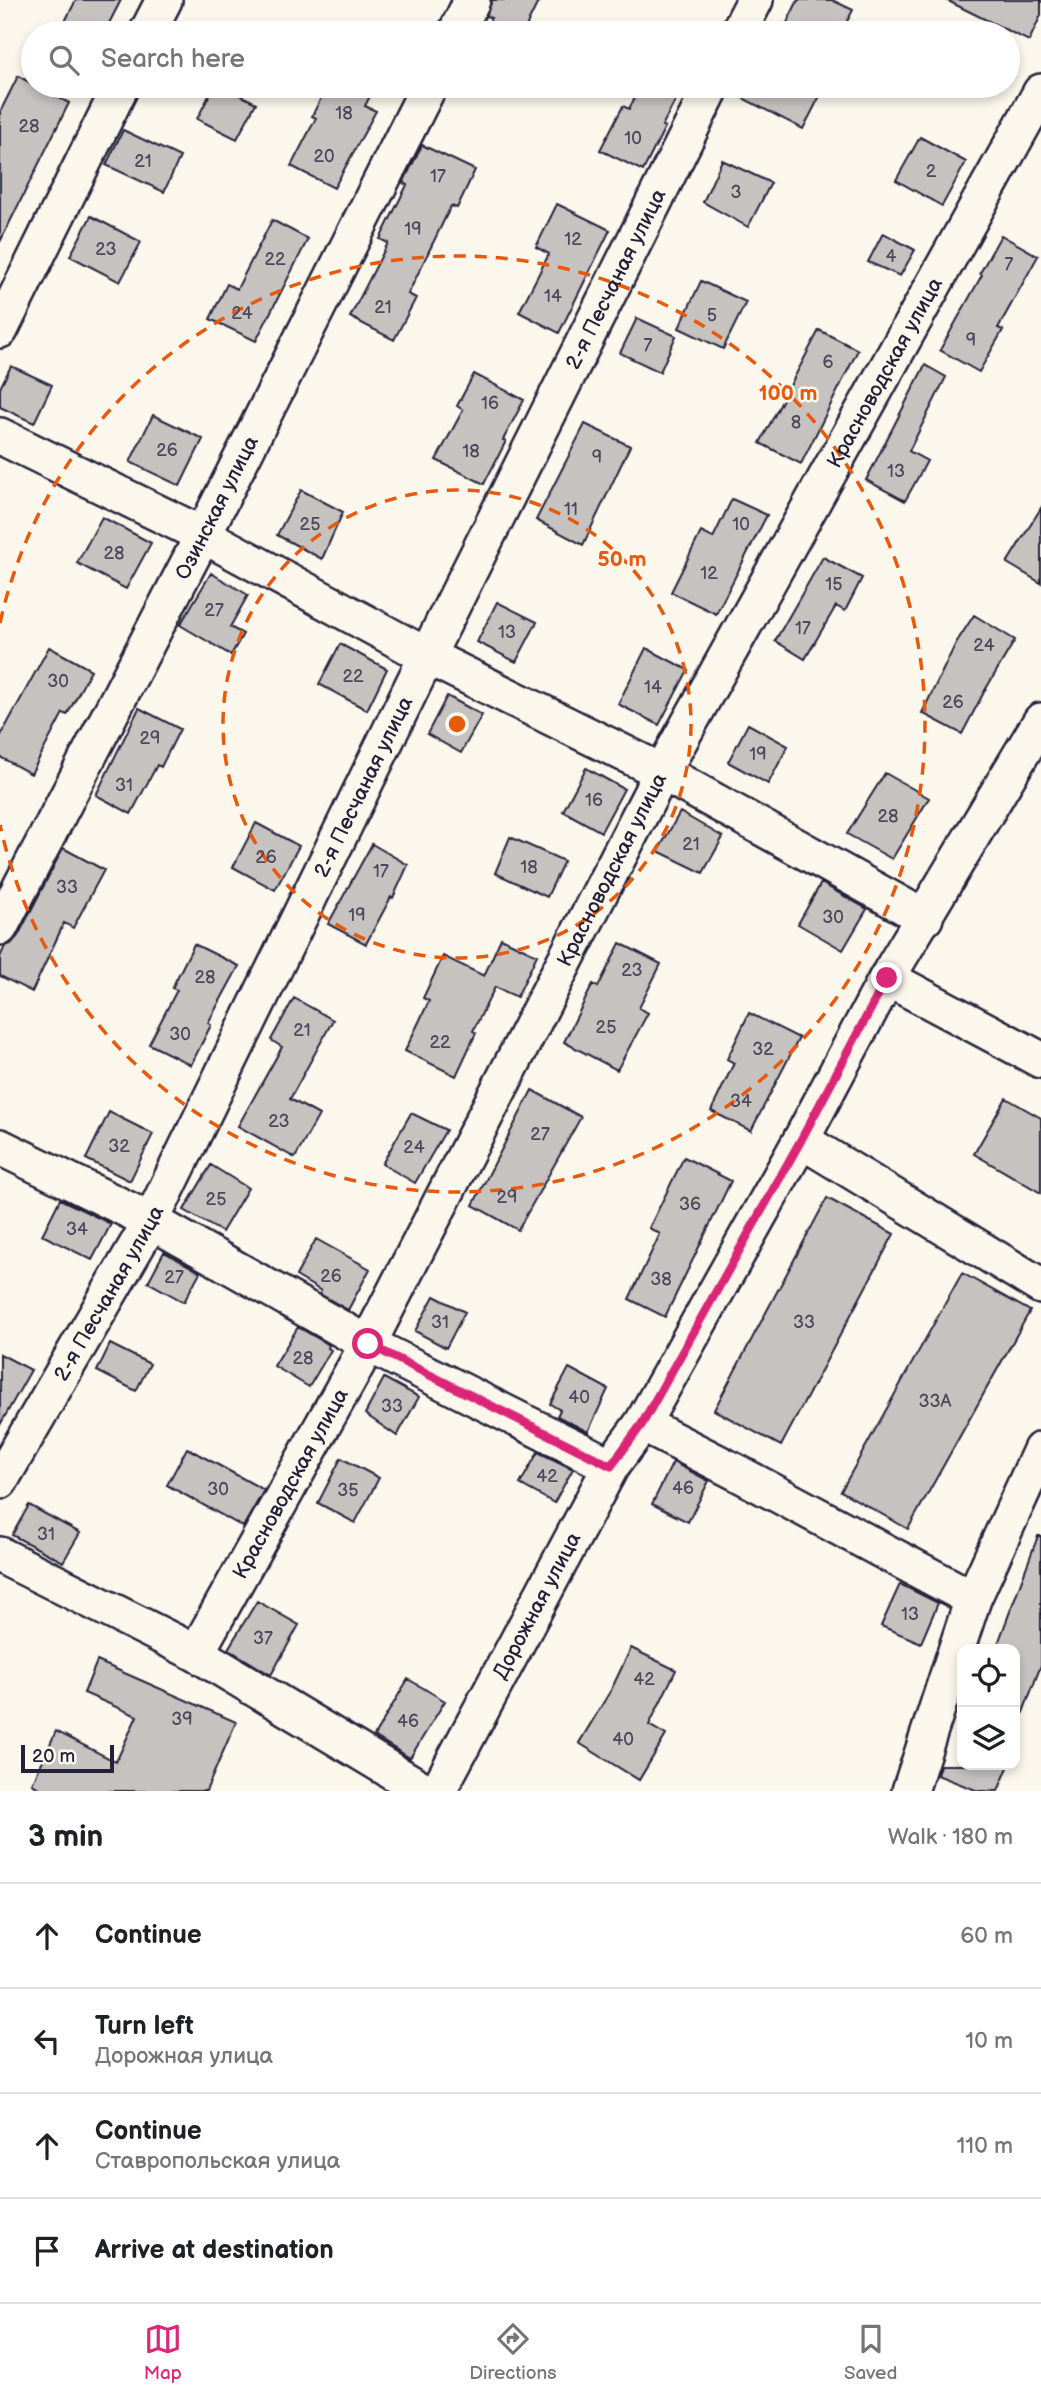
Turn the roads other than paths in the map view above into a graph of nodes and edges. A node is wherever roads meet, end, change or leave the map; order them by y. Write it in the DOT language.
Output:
graph roads {
  1 [pos="164,0"];
  2 [pos="472,0"];
  3 [pos="755,0"];
  4 [pos="153,21"];
  5 [pos="462,21"];
  6 [pos="744,21"];
  7 [pos="1041,92"];
  8 [pos="115,98"];
  9 [pos="423,98"];
  10 [pos="706,98"];
  11 [pos="0,330"];
  12 [pos="0,436"];
  13 [pos="203,536"];
  14 [pos="427,656"];
  15 [pos="1041,721"];
  16 [pos="662,772"];
  17 [pos="925,918"];
  18 [pos="0,927"];
  19 [pos="887,978"];
  20 [pos="1041,1060"];
  21 [pos="801,1140"];
  22 [pos="0,1147"];
  23 [pos="151,1221"];
  24 [pos="1041,1286"];
  25 [pos="368,1344"];
  26 [pos="642,1424"];
  27 [pos="1041,1450"];
  28 [pos="611,1466"];
  29 [pos="0,1481"];
  30 [pos="0,1555"];
  31 [pos="973,1600"];
  32 [pos="197,1653"];
  33 [pos="425,1791"];
  34 [pos="438,1791"];
  35 [pos="910,1791"];
  1 -- 4 [label="street"];
  2 -- 5 [label="street"];
  3 -- 6 [label="street"];
  7 -- 16 [label="street, Красноводская улица"];
  8 -- 11 [label="street"];
  9 -- 13 [label="street, Озинская улица"];
  10 -- 14 [label="street, 2-я Песчаная улица"];
  12 -- 13 [label="street"];
  13 -- 14 [label="street"];
  13 -- 18 [label="street, Озинская улица"];
  14 -- 16 [label="street"];
  14 -- 23 [label="street, 2-я Песчаная улица"];
  15 -- 17 [label="street, Дорожная улица"];
  16 -- 17 [label="street"];
  16 -- 25 [label="street, Красноводская улица"];
  17 -- 19 [label="street, Дорожная улица"];
  19 -- 20 [label="street"];
  19 -- 21 [label="street, Дорожная улица"];
  21 -- 24 [label="street"];
  21 -- 26 [label="street, Дорожная улица"];
  22 -- 23 [label="street"];
  23 -- 25 [label="street"];
  23 -- 29 [label="street, 2-я Песчаная улица"];
  25 -- 28 [label="street"];
  25 -- 32 [label="street, Красноводская улица"];
  26 -- 28 [label="street, Дорожная улица"];
  26 -- 31 [label="street"];
  27 -- 31 [label="street"];
  28 -- 34 [label="street, Дорожная улица"];
  30 -- 32 [label="street"];
  31 -- 35 [label="street"];
  32 -- 33 [label="street"];
}
